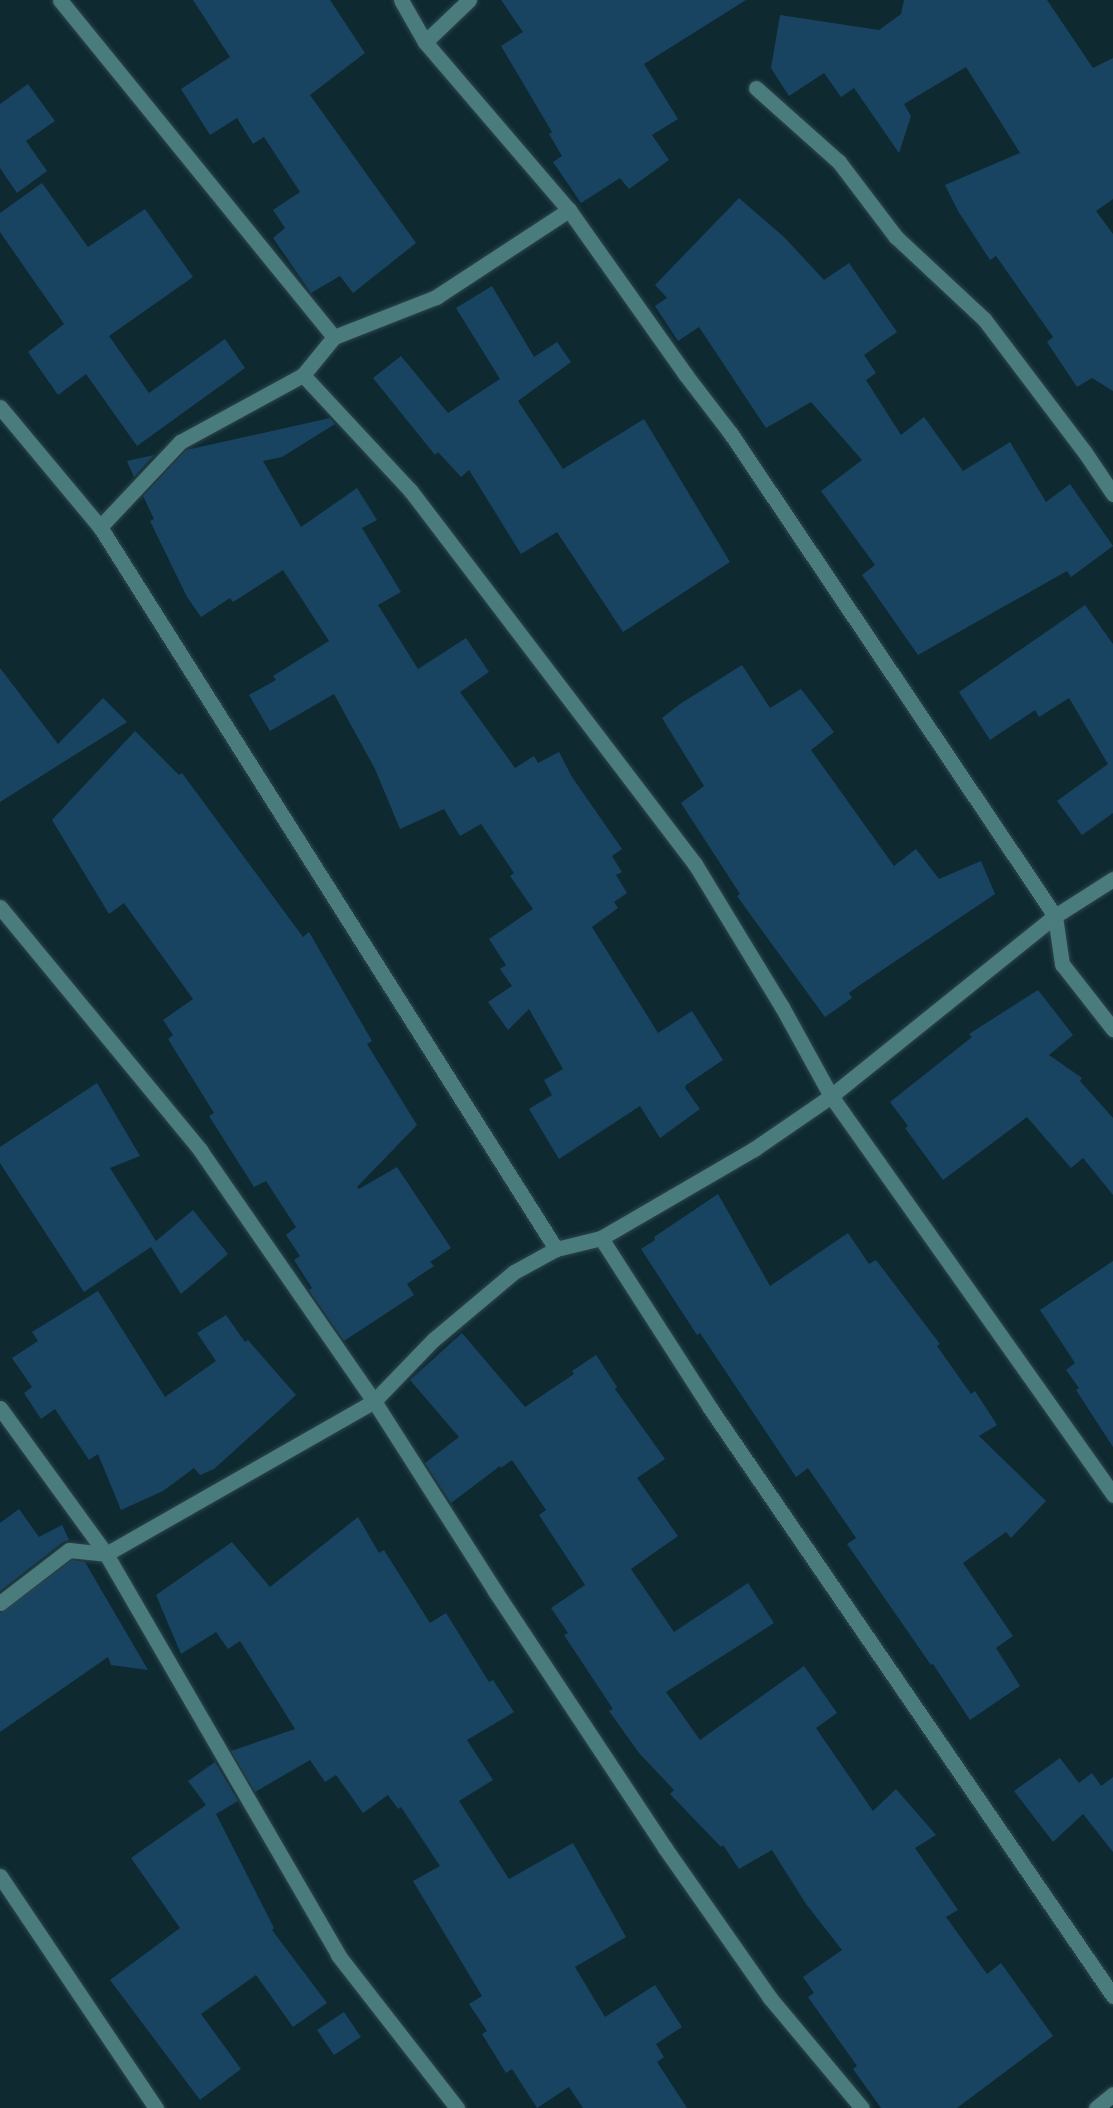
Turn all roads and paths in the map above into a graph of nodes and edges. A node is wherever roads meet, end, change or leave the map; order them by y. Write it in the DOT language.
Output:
graph roads {
  1 [pos="60,0"];
  2 [pos="401,0"];
  3 [pos="469,0"];
  4 [pos="425,42"];
  5 [pos="756,88"];
  6 [pos="569,210"];
  7 [pos="334,337"];
  8 [pos="303,375"];
  9 [pos="0,407"];
  10 [pos="1113,494"];
  11 [pos="100,527"];
  12 [pos="1113,879"];
  13 [pos="0,907"];
  14 [pos="1055,916"];
  15 [pos="1113,1029"];
  16 [pos="831,1096"];
  17 [pos="601,1238"];
  18 [pos="556,1249"];
  19 [pos="374,1401"];
  20 [pos="0,1408"];
  21 [pos="1113,1496"];
  22 [pos="106,1554"];
  23 [pos="0,1603"];
  24 [pos="0,1876"];
  25 [pos="1113,1996"];
  26 [pos="1113,2094"];
  27 [pos="156,2108"];
  28 [pos="457,2108"];
  29 [pos="862,2108"];
  30 [pos="1096,2108"];
  1 -- 7 [label="street"];
  2 -- 4 [label="street"];
  3 -- 4 [label="street"];
  4 -- 6 [label="street"];
  5 -- 10 [label="street"];
  6 -- 7 [label="street"];
  6 -- 14 [label="street"];
  7 -- 8 [label="street"];
  8 -- 11 [label="street"];
  8 -- 16 [label="street"];
  9 -- 11 [label="street"];
  11 -- 18 [label="street"];
  12 -- 14 [label="street"];
  13 -- 19 [label="street"];
  14 -- 15 [label="street"];
  14 -- 16 [label="street"];
  16 -- 17 [label="street"];
  16 -- 21 [label="street"];
  17 -- 18 [label="street"];
  17 -- 25 [label="street"];
  18 -- 19 [label="street"];
  19 -- 22 [label="street"];
  19 -- 29 [label="street"];
  20 -- 22 [label="street"];
  22 -- 23 [label="street"];
  22 -- 28 [label="street"];
  24 -- 27 [label="street"];
  26 -- 30 [label="street"];
}
